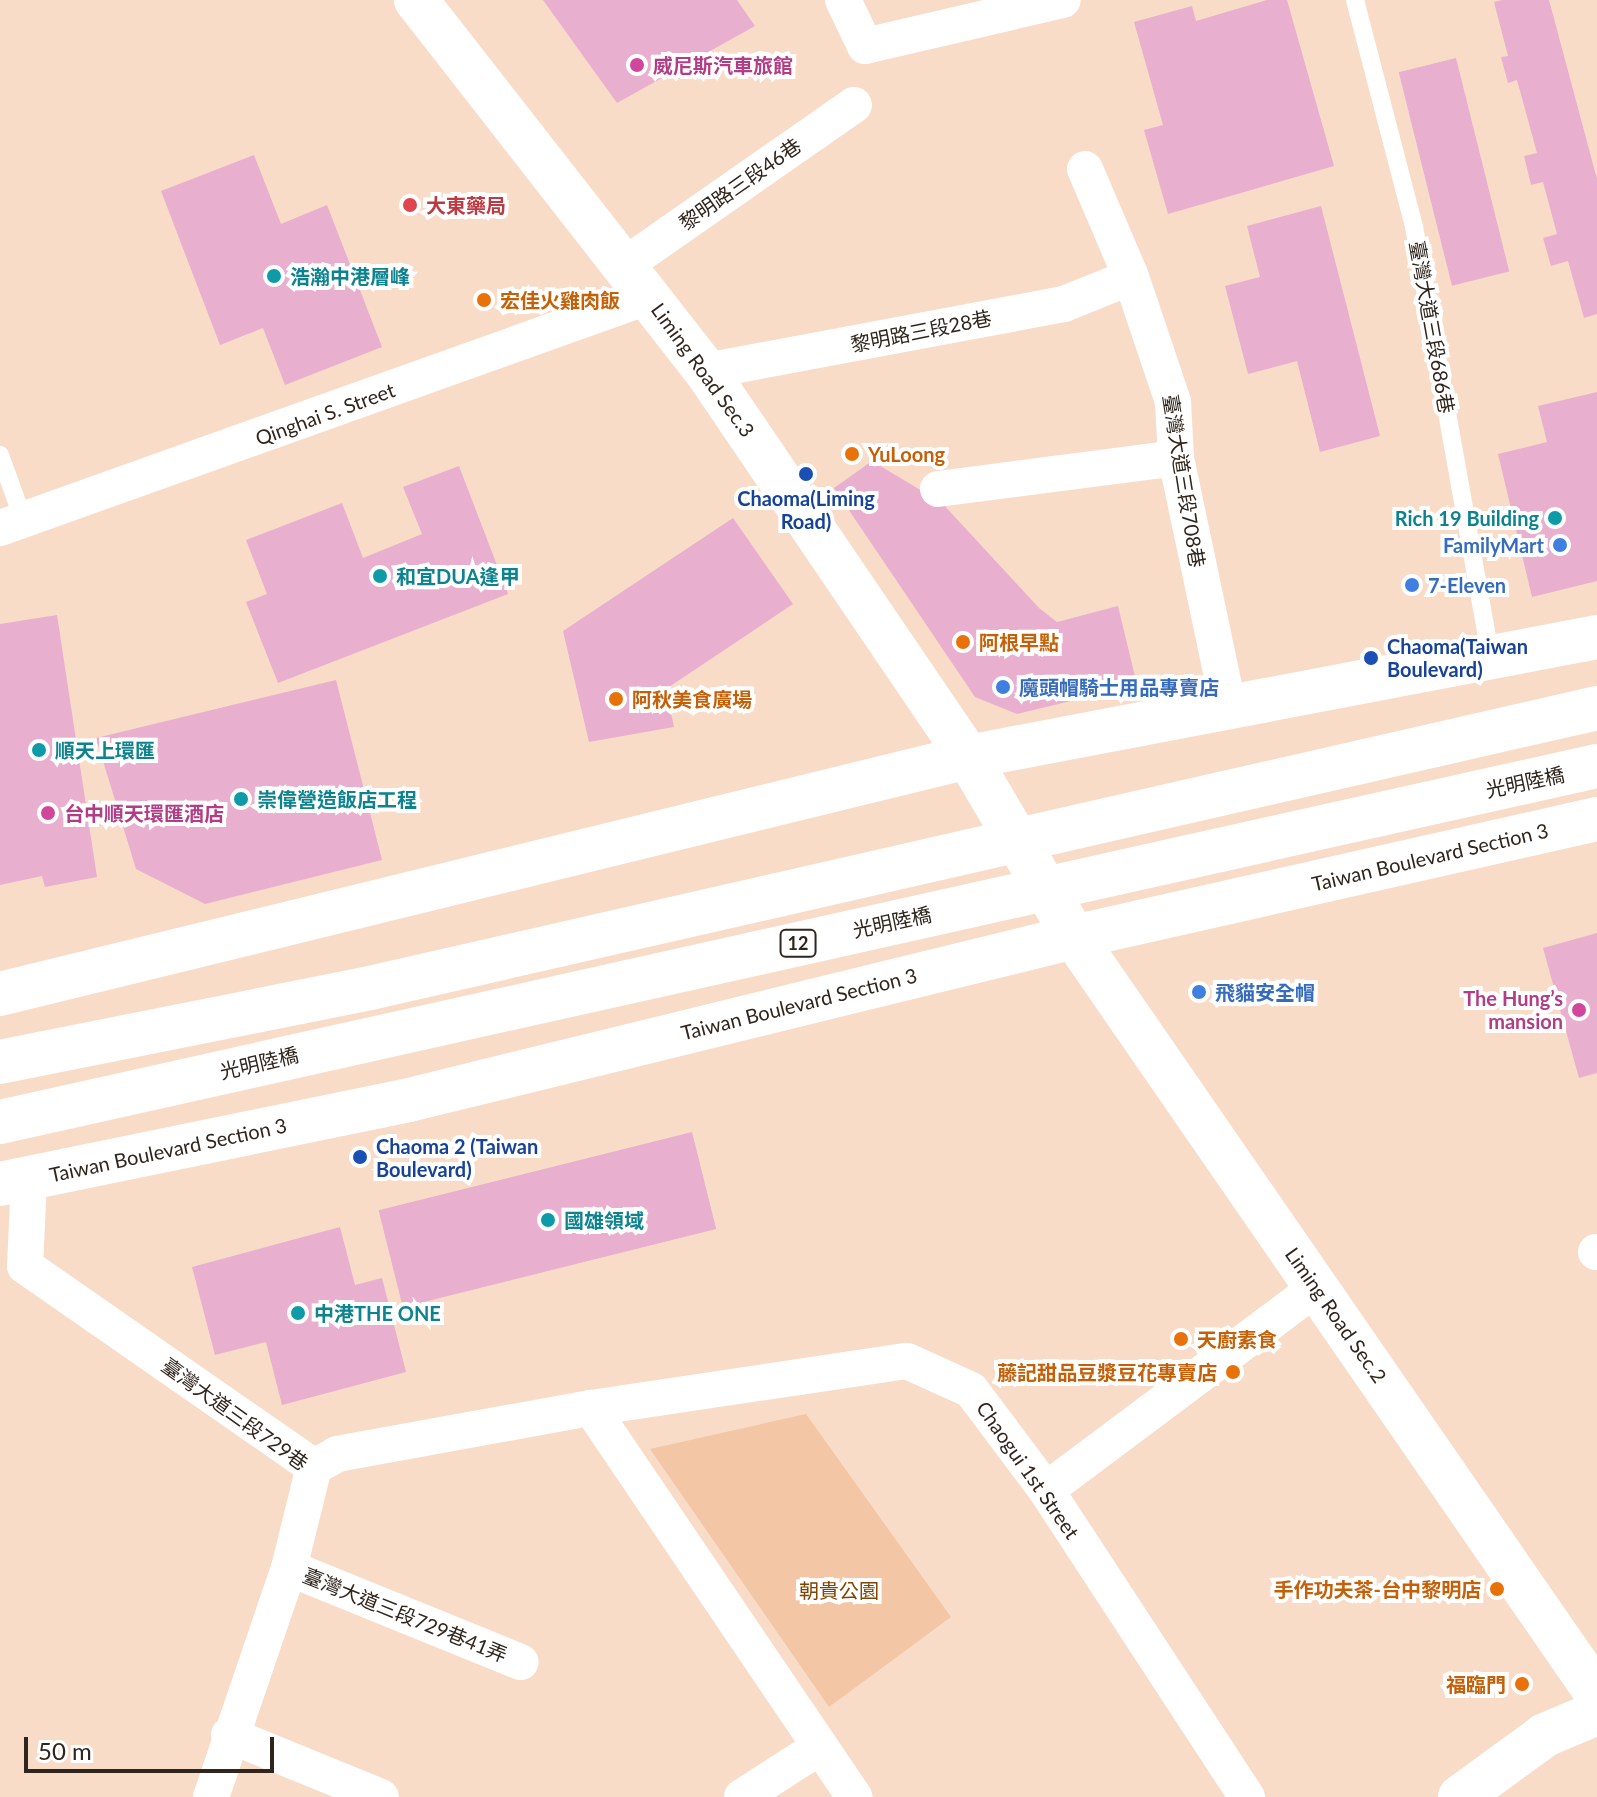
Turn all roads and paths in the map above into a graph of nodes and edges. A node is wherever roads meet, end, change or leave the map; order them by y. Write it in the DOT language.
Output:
graph roads {
  1 [pos="416,0"];
  2 [pos="843,0"];
  3 [pos="1063,0"];
  4 [pos="1355,0"];
  5 [pos="854,105"];
  6 [pos="1085,169"];
  7 [pos="1131,277"];
  8 [pos="638,280"];
  9 [pos="706,371"];
  10 [pos="0,455"];
  11 [pos="1176,458"];
  12 [pos="938,489"];
  13 [pos="11,524"];
  14 [pos="1597,637"];
  15 [pos="1491,658"];
  16 [pos="1597,708"];
  17 [pos="1229,710"];
  18 [pos="968,757"];
  19 [pos="1597,766"];
  20 [pos="1597,819"];
  21 [pos="1074,937"];
  22 [pos="0,994"];
  23 [pos="0,1062"];
  24 [pos="0,1122"];
  25 [pos="7,1184"];
  26 [pos="1317,1287"];
  27 [pos="591,1408"];
  28 [pos="314,1467"];
  29 [pos="1046,1490"];
  30 [pos="289,1568"];
  31 [pos="521,1662"];
  32 [pos="1597,1694"];
  33 [pos="1597,1713"];
  34 [pos="229,1735"];
  35 [pos="820,1747"];
  36 [pos="211,1797"];
  37 [pos="381,1797"];
  38 [pos="742,1797"];
  39 [pos="854,1797"];
  40 [pos="1247,1797"];
  41 [pos="1460,1797"];
  1 -- 8 [label="main road, Liming Road Sec.3"];
  2 -- 3 [label="street"];
  4 -- 15 [label="lane, 臺灣大道三段686巷"];
  5 -- 8 [label="street, 黎明路三段46巷"];
  6 -- 7 [label="street, 臺灣大道三段708巷"];
  7 -- 9 [label="street, 黎明路三段28巷"];
  7 -- 11 [label="street, 臺灣大道三段708巷"];
  8 -- 9 [label="main road, Liming Road Sec.3"];
  8 -- 13 [label="street, Qinghai S. Street"];
  9 -- 18 [label="main road, Liming Road Sec.3"];
  10 -- 13 [label="lane"];
  11 -- 12 [label="street"];
  11 -- 17 [label="street, 臺灣大道三段708巷"];
  14 -- 15 [label="main road"];
  15 -- 17 [label="main road"];
  16 -- 23 [label="main road"];
  17 -- 18 [label="main road"];
  18 -- 21 [label="main road, Liming Road Sec.3"];
  18 -- 22 [label="main road"];
  19 -- 24 [label="main road, 光明陸橋 / 12"];
  20 -- 21 [label="main road, Taiwan Boulevard Section 3"];
  21 -- 25 [label="main road, Taiwan Boulevard Section 3"];
  21 -- 26 [label="main road, Liming Road Sec.2"];
  25 -- 28 [label="street, 臺灣大道三段729巷"];
  26 -- 29 [label="street"];
  26 -- 32 [label="main road, Liming Road Sec.2"];
  27 -- 28 [label="street, Chaogui 1st Street"];
  27 -- 29 [label="street, Chaogui 1st Street"];
  27 -- 35 [label="street"];
  28 -- 30 [label="street, 臺灣大道三段729巷"];
  29 -- 40 [label="street, Chaogui 1st Street"];
  30 -- 31 [label="street, 臺灣大道三段729巷41弄"];
  30 -- 34 [label="street, 臺灣大道三段729巷"];
  33 -- 41 [label="main road"];
  34 -- 36 [label="street, 臺灣大道三段729巷"];
  34 -- 37 [label="street"];
  35 -- 38 [label="street"];
  35 -- 39 [label="street"];
}
